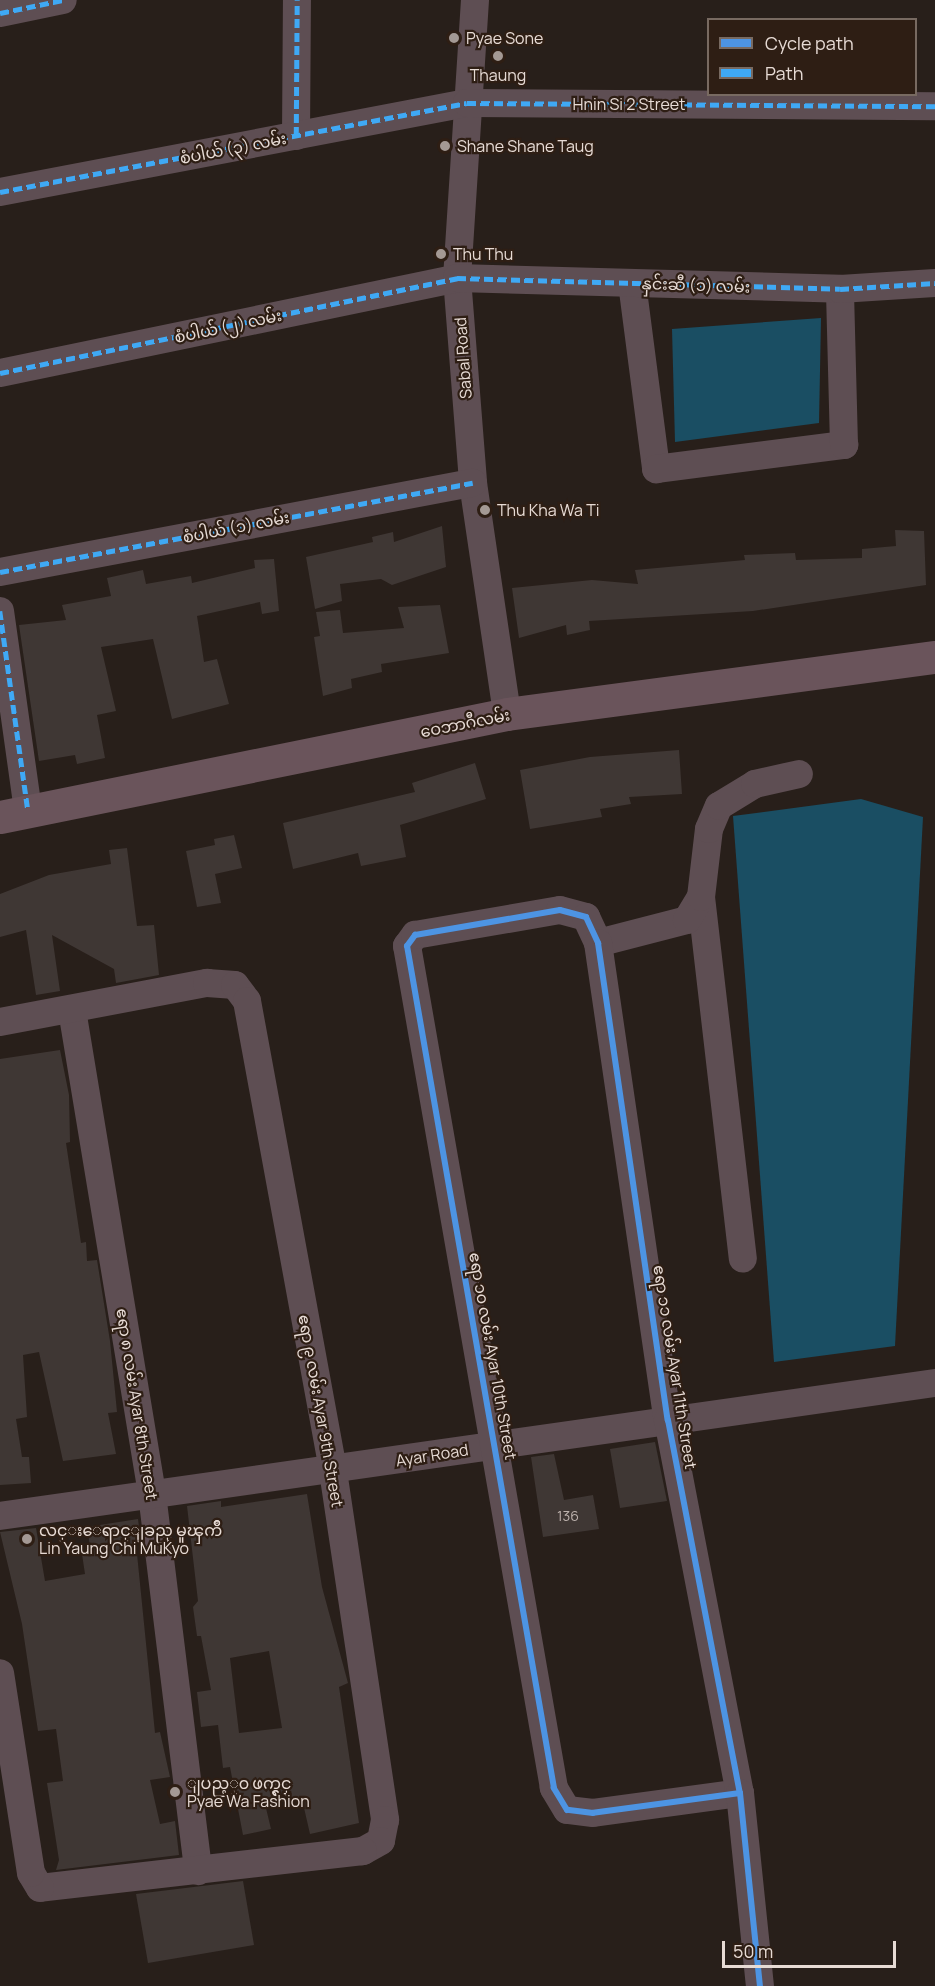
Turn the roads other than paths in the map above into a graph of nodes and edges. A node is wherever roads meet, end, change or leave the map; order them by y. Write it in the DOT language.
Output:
graph roads {
  1 [pos="63,0"];
  2 [pos="297,0"];
  3 [pos="475,0"];
  4 [pos="0,13"];
  5 [pos="467,103"];
  6 [pos="935,106"];
  7 [pos="296,136"];
  8 [pos="0,192"];
  9 [pos="457,278"];
  10 [pos="632,283"];
  11 [pos="935,283"];
  12 [pos="840,289"];
  13 [pos="0,373"];
  14 [pos="473,483"];
  15 [pos="0,572"];
  16 [pos="0,611"];
  17 [pos="935,657"];
  18 [pos="507,714"];
  19 [pos="799,774"];
  20 [pos="14,814"];
  21 [pos="701,897"];
  22 [pos="598,943"];
  23 [pos="72,1010"];
  24 [pos="0,1022"];
  25 [pos="743,1259"];
  26 [pos="935,1383"];
  27 [pos="668,1420"];
  28 [pos="495,1445"];
  29 [pos="333,1471"];
  30 [pos="152,1494"];
  31 [pos="0,1516"];
  32 [pos="0,1672"];
  33 [pos="740,1793"];
  34 [pos="198,1871"];
  35 [pos="760,1986"];
  1 -- 4 [label="street"];
  2 -- 7 [label="street"];
  3 -- 5 [label="street, Sabal Road"];
  5 -- 6 [label="street, Hnin Si 2 Street"];
  5 -- 7 [label="street, စံပါယ် (၃) လမ်း"];
  5 -- 9 [label="street, Sabal Road"];
  7 -- 8 [label="street, စံပါယ် (၃) လမ်း"];
  9 -- 10 [label="street, နှင်းဆီ (၁) လမ်း"];
  9 -- 13 [label="street, စံပါယ် (၂) လမ်း"];
  9 -- 14 [label="street, Sabal Road"];
  10 -- 12 [label="street, နှင်းဆီ (၁) လမ်း"];
  10 -- 12 [label="street"];
  11 -- 12 [label="street, နှင်းဆီ (၁) လမ်း"];
  14 -- 15 [label="street, စံပါယ် (၁) လမ်း"];
  14 -- 18 [label="street, Sabal Road"];
  16 -- 20 [label="street"];
  17 -- 18 [label="main road, ဝေဘာဂီလမ်း"];
  18 -- 20 [label="main road, ဝေဘာဂီလမ်း"];
  19 -- 21 [label="street"];
  21 -- 22 [label="street"];
  21 -- 25 [label="street"];
  22 -- 27 [label="street, ဧရာ ၁၁ လမ်း Ayar 11th Street"];
  22 -- 28 [label="street, ဧရာ ၁၀ လမ်း Ayar 10th Street"];
  23 -- 24 [label="street"];
  23 -- 29 [label="street, ဧရာ ၉ လမ်း Ayar 9th Street"];
  23 -- 30 [label="street, ဧရာ ၈ လမ်း Ayar 8th Street"];
  26 -- 27 [label="street, Ayar Road"];
  27 -- 28 [label="street, Ayar Road"];
  27 -- 33 [label="street, ဧရာ ၁၁ လမ်း Ayar 11th Street"];
  28 -- 29 [label="street, Ayar Road"];
  28 -- 33 [label="street, ဧရာ ၁၀ လမ်း Ayar 10th Street"];
  29 -- 30 [label="street, Ayar Road"];
  29 -- 34 [label="street, ဧရာ ၉ လမ်း Ayar 9th Street"];
  30 -- 31 [label="street, Ayar Road"];
  30 -- 34 [label="street, ဧရာ ၈ လမ်း Ayar 8th Street"];
  32 -- 34 [label="street"];
  33 -- 35 [label="street, ဧရာ ၁၁ လမ်း Ayar 11th Street"];
}
